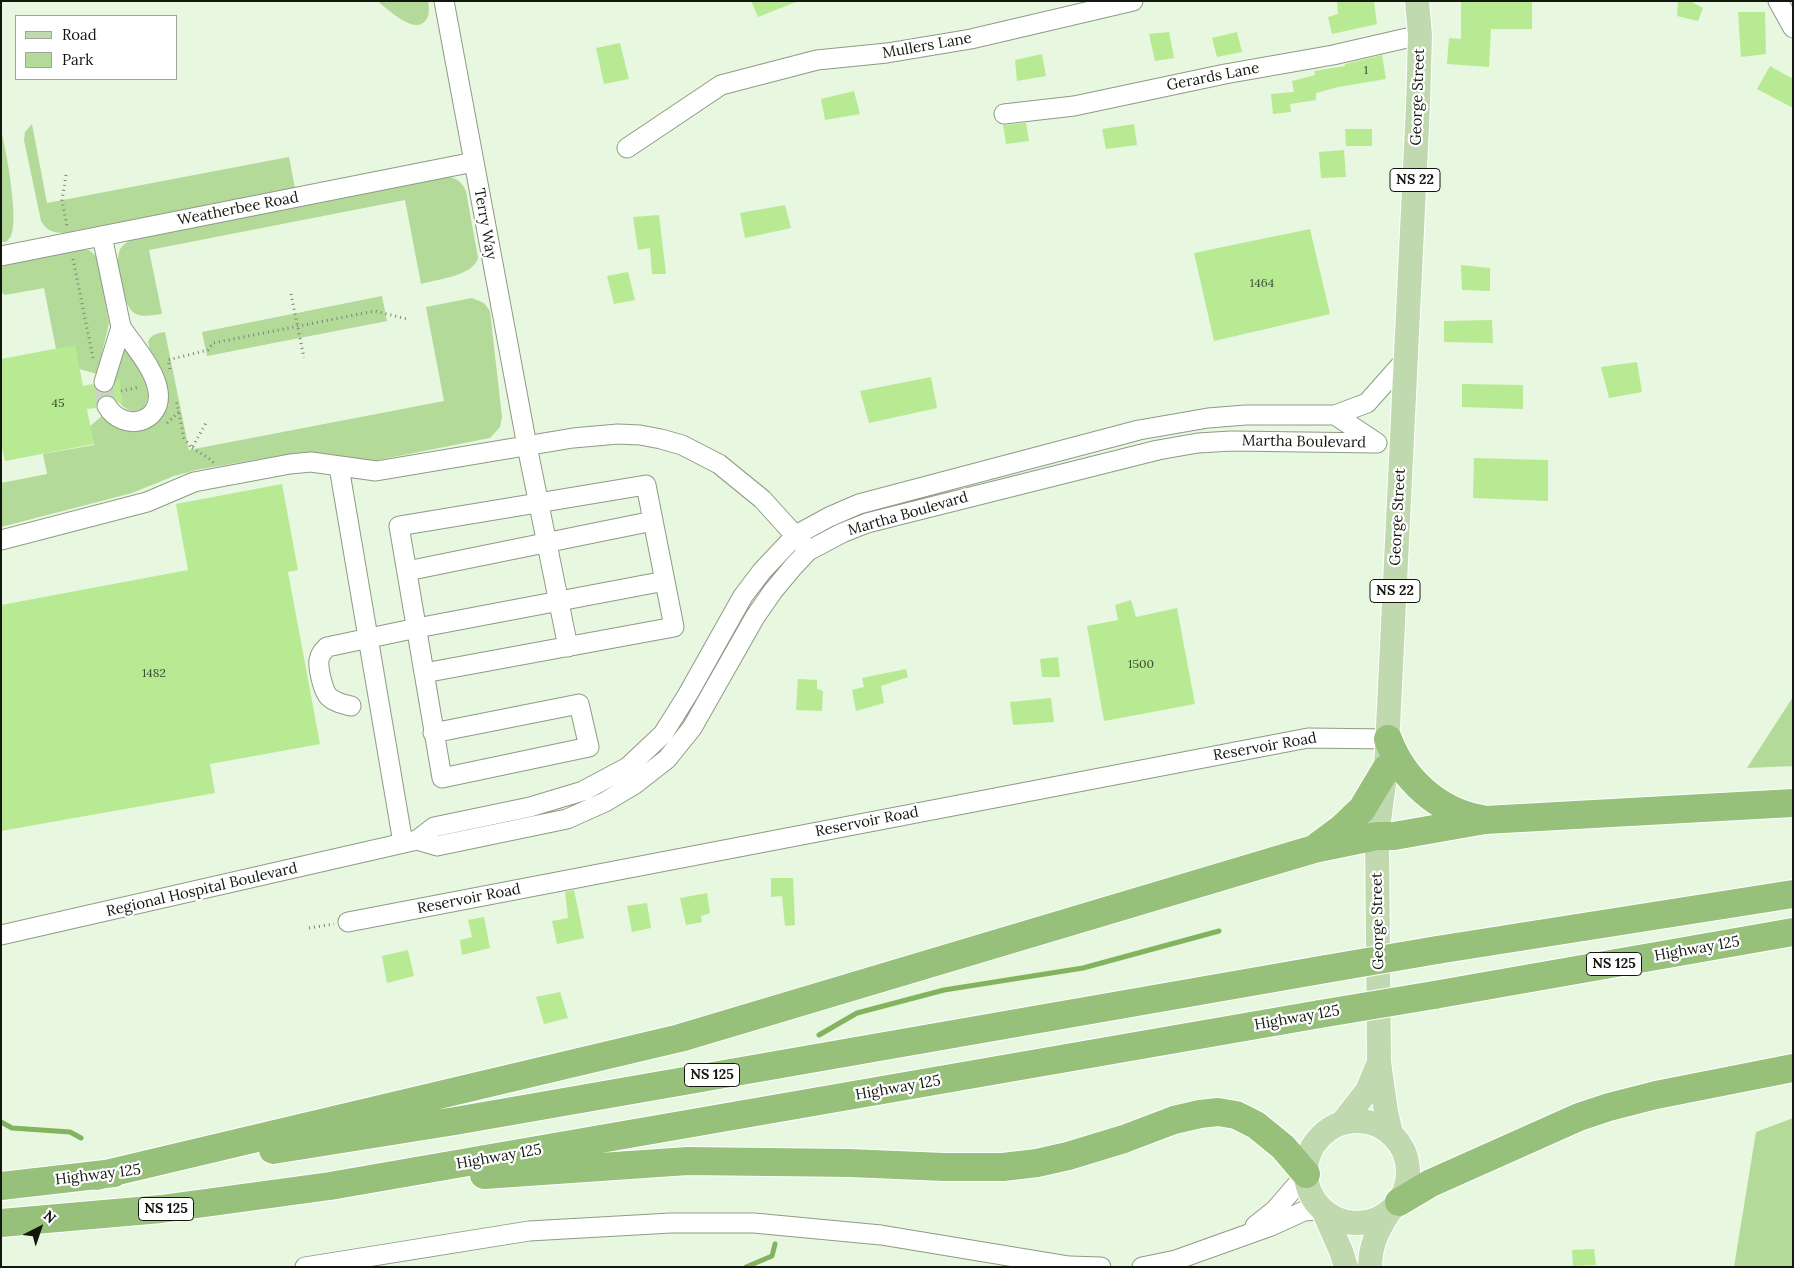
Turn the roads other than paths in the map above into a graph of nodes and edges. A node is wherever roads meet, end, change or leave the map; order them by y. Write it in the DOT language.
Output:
graph roads {
  1 [pos="444,1"];
  2 [pos="1133,1"];
  3 [pos="1417,1"];
  4 [pos="1778,1"];
  5 [pos="1793,28"];
  6 [pos="1420,35"];
  7 [pos="1004,114"];
  8 [pos="627,148"];
  9 [pos="474,162"];
  10 [pos="102,236"];
  11 [pos="1,256"];
  12 [pos="121,327"];
  13 [pos="1406,359"];
  14 [pos="104,382"];
  15 [pos="107,406"];
  16 [pos="1335,415"];
  17 [pos="1377,443"];
  18 [pos="1402,443"];
  19 [pos="527,446"];
  20 [pos="339,466"];
  21 [pos="982,471"];
  22 [pos="988,492"];
  23 [pos="539,503"];
  24 [pos="653,521"];
  25 [pos="796,536"];
  26 [pos="1,540"];
  27 [pos="547,542"];
  28 [pos="808,550"];
  29 [pos="407,571"];
  30 [pos="665,581"];
  31 [pos="559,601"];
  32 [pos="417,628"];
  33 [pos="367,638"];
  34 [pos="568,647"];
  35 [pos="424,673"];
  36 [pos="351,706"];
  37 [pos="433,733"];
  38 [pos="1388,739"];
  39 [pos="1386,769"];
  40 [pos="1793,803"];
  41 [pos="1486,820"];
  42 [pos="1377,836"];
  43 [pos="410,842"];
  44 [pos="1314,849"];
  45 [pos="1793,894"];
  46 [pos="348,922"];
  47 [pos="1793,932"];
  48 [pos="1,935"];
  49 [pos="1379,1062"];
  50 [pos="1793,1068"];
  51 [pos="1342,1123"];
  52 [pos="1391,1133"];
  53 [pos="1306,1174"];
  54 [pos="96,1176"];
  55 [pos="1,1186"];
  56 [pos="330,1186"];
  57 [pos="1394,1207"];
  58 [pos="1323,1210"];
  59 [pos="1,1222"];
  60 [pos="1244,1235"];
  61 [pos="304,1267"];
  62 [pos="1101,1267"];
  63 [pos="1142,1267"];
  64 [pos="1346,1267"];
  65 [pos="1370,1267"];
  1 -- 9 [label="street, Terry Way"];
  2 -- 8 [label="street, Mullers Lane"];
  3 -- 6 [label="main road, George Street / NS 22"];
  4 -- 5 [label="street"];
  6 -- 7 [label="street, Gerards Lane"];
  6 -- 13 [label="main road, George Street / NS 22"];
  9 -- 10 [label="street, Weatherbee Road"];
  9 -- 19 [label="street, Terry Way"];
  10 -- 11 [label="street, Weatherbee Road"];
  10 -- 12 [label="street"];
  12 -- 14 [label="street"];
  12 -- 15 [label="street"];
  13 -- 16 [label="street"];
  13 -- 18 [label="main road, George Street / NS 22"];
  16 -- 17 [label="street, Martha Boulevard"];
  16 -- 21 [label="street, Martha Boulevard"];
  17 -- 18 [label="street"];
  17 -- 22 [label="street, Martha Boulevard"];
  18 -- 38 [label="main road, George Street / NS 22"];
  19 -- 20 [label="street"];
  19 -- 23 [label="street, Terry Way"];
  19 -- 25 [label="street"];
  20 -- 26 [label="street"];
  20 -- 33 [label="street"];
  21 -- 22 [label="street"];
  21 -- 25 [label="street, Martha Boulevard"];
  22 -- 28 [label="street, Martha Boulevard"];
  23 -- 24 [label="street"];
  23 -- 27 [label="street, Terry Way"];
  23 -- 29 [label="street"];
  24 -- 27 [label="street"];
  24 -- 30 [label="street"];
  25 -- 28 [label="street"];
  25 -- 43 [label="street, Regional Hospital Boulevard"];
  27 -- 29 [label="street"];
  27 -- 31 [label="street, Terry Way"];
  28 -- 43 [label="street, Regional Hospital Boulevard"];
  29 -- 32 [label="street"];
  30 -- 31 [label="street"];
  30 -- 34 [label="street"];
  31 -- 32 [label="street"];
  31 -- 34 [label="street, Terry Way"];
  32 -- 33 [label="street"];
  32 -- 35 [label="street"];
  33 -- 36 [label="street"];
  33 -- 43 [label="street"];
  34 -- 35 [label="street"];
  35 -- 37 [label="street"];
  37 -- 37 [label="street"];
  38 -- 39 [label="main road, George Street / NS 22"];
  38 -- 41 [label="highway"];
  38 -- 46 [label="street, Reservoir Road"];
  39 -- 42 [label="main road, George Street / NS 22"];
  39 -- 44 [label="highway"];
  40 -- 41 [label="highway"];
  41 -- 42 [label="highway"];
  42 -- 44 [label="highway"];
  42 -- 49 [label="main road, George Street / NS 22"];
  43 -- 48 [label="street, Regional Hospital Boulevard"];
  44 -- 54 [label="highway"];
  45 -- 54 [label="highway, Highway 125 / NS 125, bridge"];
  47 -- 56 [label="highway, Highway 125 / NS 125, bridge"];
  49 -- 51 [label="main road, George Street / NS 22"];
  49 -- 52 [label="main road, George Street / NS 22"];
  50 -- 57 [label="highway"];
  51 -- 52 [label="main road"];
  51 -- 53 [label="main road"];
  52 -- 57 [label="main road"];
  53 -- 56 [label="highway"];
  53 -- 58 [label="main road"];
  53 -- 60 [label="street"];
  54 -- 55 [label="highway, Highway 125 / NS 125"];
  56 -- 59 [label="highway, Highway 125 / NS 125"];
  57 -- 58 [label="main road"];
  57 -- 65 [label="main road"];
  58 -- 60 [label="street"];
  58 -- 64 [label="main road"];
  60 -- 63 [label="street"];
  61 -- 62 [label="street"];
}
